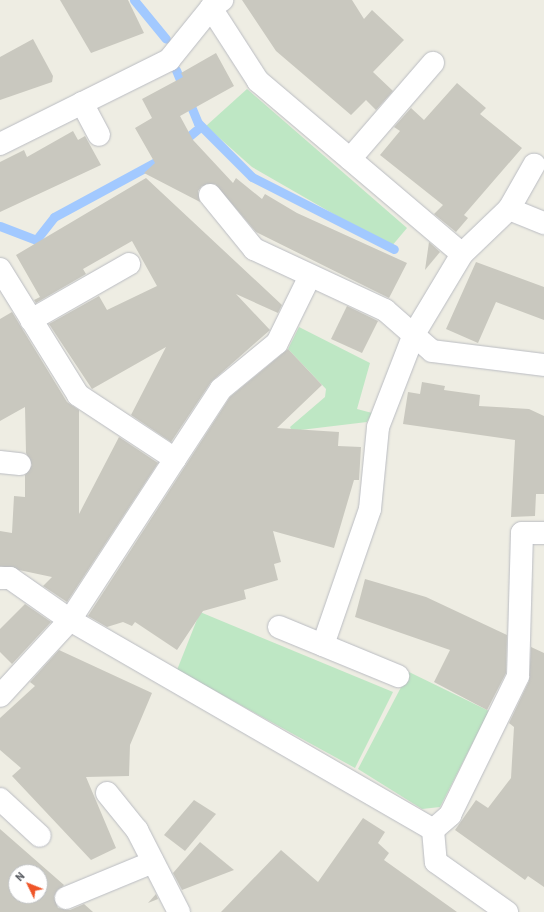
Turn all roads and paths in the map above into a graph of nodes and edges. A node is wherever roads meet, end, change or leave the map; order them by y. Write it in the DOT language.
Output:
graph roads {
  1 [pos="217,4"];
  2 [pos="433,63"];
  3 [pos="82,103"];
  4 [pos="99,135"];
  5 [pos="0,144"];
  6 [pos="350,159"];
  7 [pos="534,165"];
  8 [pos="210,195"];
  9 [pos="508,209"];
  10 [pos="544,223"];
  11 [pos="462,254"];
  12 [pos="129,264"];
  13 [pos="0,269"];
  14 [pos="309,278"];
  15 [pos="31,320"];
  16 [pos="414,334"];
  17 [pos="544,365"];
  18 [pos="175,459"];
  19 [pos="544,533"];
  20 [pos="0,578"];
  21 [pos="70,620"];
  22 [pos="279,627"];
  23 [pos="323,645"];
  24 [pos="398,676"];
  25 [pos="0,696"];
  26 [pos="107,793"];
  27 [pos="0,799"];
  28 [pos="433,830"];
  29 [pos="40,836"];
  30 [pos="153,862"];
  31 [pos="66,898"];
  32 [pos="178,912"];
  33 [pos="507,912"];
  1 -- 3 [label="street"];
  1 -- 6 [label="street"];
  2 -- 6 [label="street"];
  3 -- 4 [label="street"];
  3 -- 5 [label="street"];
  6 -- 11 [label="street"];
  7 -- 9 [label="street"];
  8 -- 14 [label="street"];
  9 -- 10 [label="street"];
  9 -- 11 [label="street"];
  11 -- 16 [label="street"];
  12 -- 15 [label="street"];
  13 -- 15 [label="street"];
  14 -- 16 [label="street"];
  14 -- 18 [label="street"];
  15 -- 18 [label="street"];
  16 -- 17 [label="street"];
  16 -- 23 [label="street"];
  18 -- 21 [label="street"];
  19 -- 28 [label="street"];
  20 -- 21 [label="street"];
  21 -- 25 [label="street"];
  21 -- 28 [label="street"];
  22 -- 23 [label="street"];
  23 -- 24 [label="street"];
  26 -- 30 [label="street"];
  27 -- 29 [label="street"];
  28 -- 33 [label="street"];
  30 -- 31 [label="street"];
  30 -- 32 [label="street"];
}
